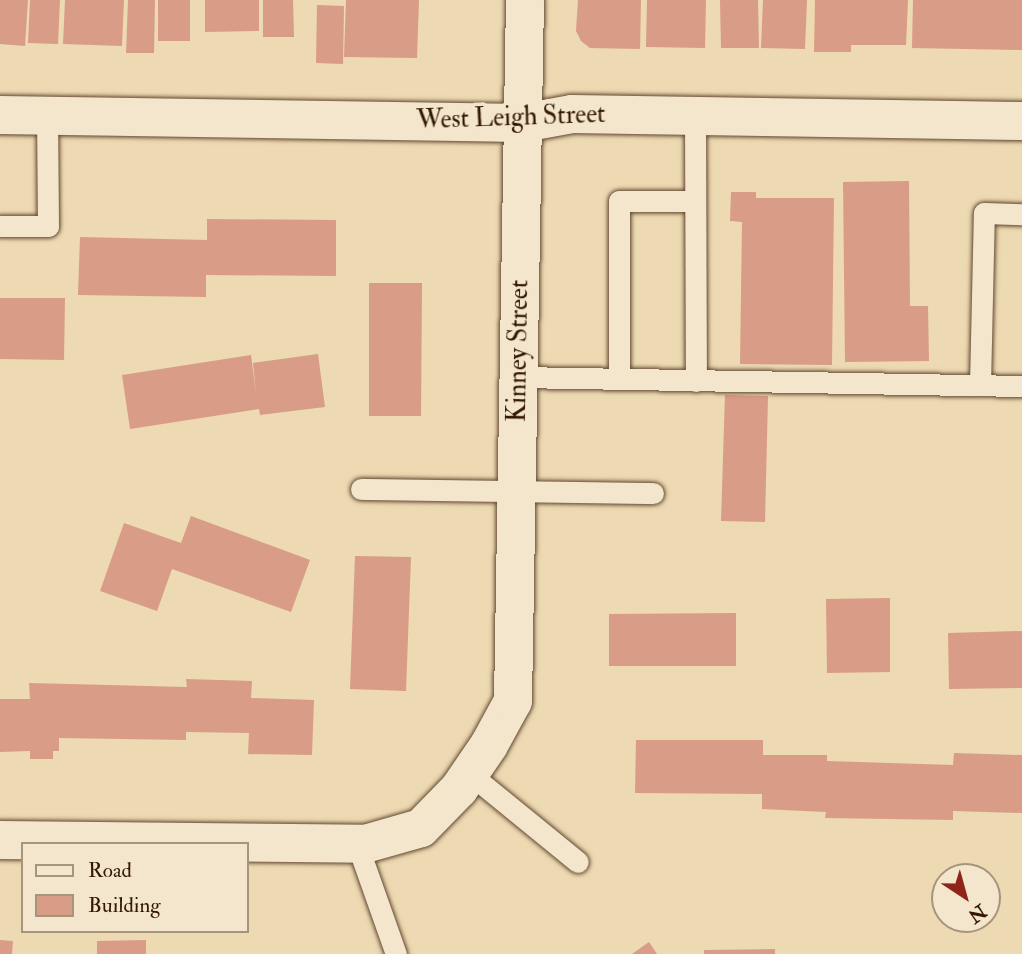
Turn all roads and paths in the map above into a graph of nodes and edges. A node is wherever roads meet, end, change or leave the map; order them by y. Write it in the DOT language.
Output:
graph roads {
  1 [pos="525,0"];
  2 [pos="0,115"];
  3 [pos="695,115"];
  4 [pos="47,116"];
  5 [pos="1022,121"];
  6 [pos="523,123"];
  7 [pos="695,201"];
  8 [pos="1022,214"];
  9 [pos="0,226"];
  10 [pos="518,377"];
  11 [pos="620,379"];
  12 [pos="696,380"];
  13 [pos="980,385"];
  14 [pos="1022,386"];
  15 [pos="361,489"];
  16 [pos="516,491"];
  17 [pos="653,493"];
  18 [pos="470,774"];
  19 [pos="0,840"];
  20 [pos="179,842"];
  21 [pos="248,843"];
  22 [pos="358,844"];
  23 [pos="578,862"];
  24 [pos="396,954"];
  1 -- 6 [label="street, Kinney Street"];
  2 -- 4 [label="street, West Leigh Street"];
  3 -- 5 [label="street, West Leigh Street"];
  3 -- 6 [label="street, West Leigh Street"];
  3 -- 7 [label="lane"];
  4 -- 6 [label="street, West Leigh Street"];
  4 -- 9 [label="lane"];
  6 -- 10 [label="street, Kinney Street"];
  7 -- 11 [label="lane"];
  7 -- 12 [label="lane"];
  8 -- 13 [label="lane"];
  10 -- 11 [label="lane"];
  10 -- 16 [label="street, Kinney Street"];
  11 -- 12 [label="lane"];
  12 -- 13 [label="lane"];
  13 -- 14 [label="lane"];
  15 -- 16 [label="lane"];
  16 -- 17 [label="lane"];
  16 -- 18 [label="street, Kinney Street"];
  18 -- 22 [label="street"];
  18 -- 23 [label="lane"];
  19 -- 20 [label="street"];
  21 -- 22 [label="street"];
  22 -- 24 [label="lane"];
}
